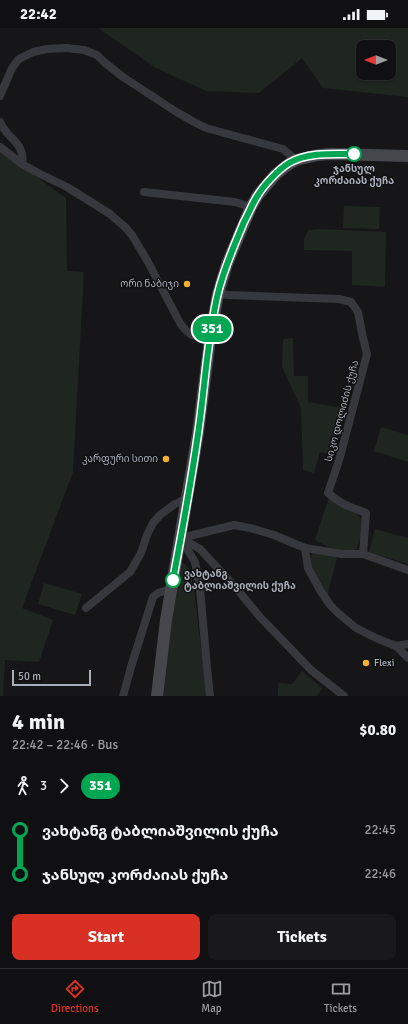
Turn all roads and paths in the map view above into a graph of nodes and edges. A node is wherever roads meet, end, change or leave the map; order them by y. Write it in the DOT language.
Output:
graph roads {
  1 [pos="0,96"];
  2 [pos="0,122"];
  3 [pos="0,148"];
  4 [pos="408,156"];
  5 [pos="296,160"];
  6 [pos="22,164"];
  7 [pos="144,192"];
  8 [pos="251,207"];
  9 [pos="218,294"];
  10 [pos="210,339"];
  11 [pos="187,498"];
  12 [pos="181,538"];
  13 [pos="305,548"];
  14 [pos="363,554"];
  15 [pos="408,570"];
  16 [pos="171,590"];
  17 [pos="86,608"];
  18 [pos="408,644"];
  19 [pos="396,646"];
  20 [pos="408,658"];
  21 [pos="123,696"];
  22 [pos="157,696"];
  23 [pos="210,696"];
  24 [pos="344,696"];
  1 -- 5 [label="street"];
  2 -- 6 [label="street"];
  3 -- 6 [label="street"];
  4 -- 5 [label="main road"];
  5 -- 8 [label="main road"];
  6 -- 10 [label="street"];
  7 -- 8 [label="street"];
  8 -- 9 [label="main road"];
  9 -- 10 [label="main road"];
  9 -- 14 [label="street, სიკო დოლიძის ქუჩა"];
  10 -- 11 [label="main road"];
  11 -- 12 [label="main road"];
  11 -- 17 [label="street"];
  12 -- 13 [label="street"];
  12 -- 16 [label="main road"];
  12 -- 23 [label="street"];
  12 -- 24 [label="street"];
  13 -- 14 [label="street"];
  13 -- 19 [label="street"];
  14 -- 15 [label="street"];
  16 -- 21 [label="street"];
  16 -- 22 [label="main road"];
  18 -- 19 [label="street"];
  19 -- 20 [label="street"];
}
